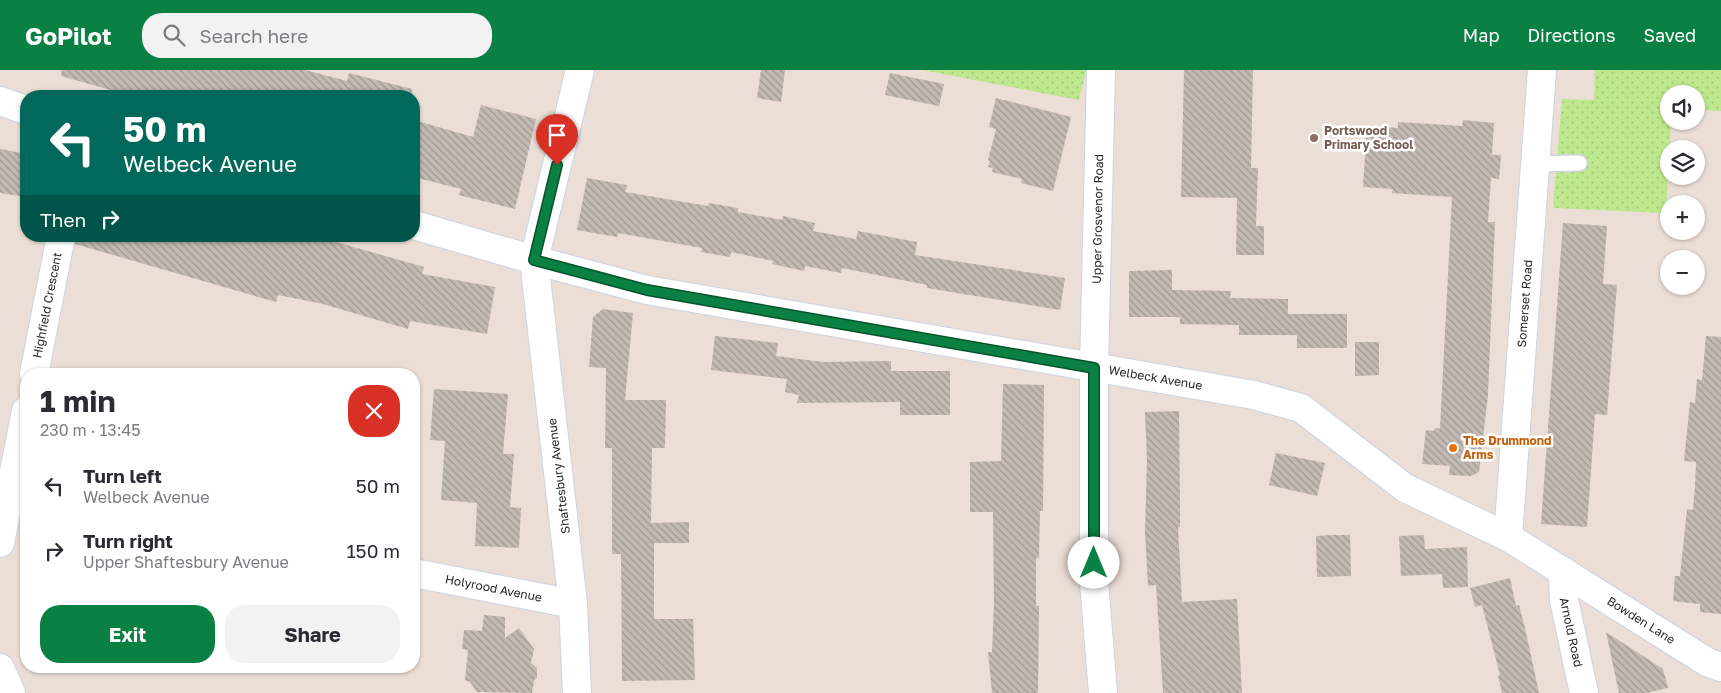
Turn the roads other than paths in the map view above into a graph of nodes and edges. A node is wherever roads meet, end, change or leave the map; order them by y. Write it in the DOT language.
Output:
graph roads {
  1 [pos="580,70"];
  2 [pos="1102,70"];
  3 [pos="1542,70"];
  4 [pos="0,102"];
  5 [pos="20,108"];
  6 [pos="1580,163"];
  7 [pos="1535,164"];
  8 [pos="420,227"];
  9 [pos="61,242"];
  10 [pos="534,260"];
  11 [pos="35,368"];
  12 [pos="1094,368"];
  13 [pos="20,474"];
  14 [pos="18,495"];
  15 [pos="1508,537"];
  16 [pos="0,543"];
  17 [pos="1563,571"];
  18 [pos="420,574"];
  19 [pos="573,604"];
  20 [pos="1721,667"];
  21 [pos="0,668"];
  22 [pos="11,693"];
  23 [pos="577,693"];
  24 [pos="1103,693"];
  25 [pos="1584,693"];
  1 -- 10 [label="street"];
  2 -- 12 [label="street, Upper Grosvenor Road"];
  3 -- 7 [label="street, Somerset Road"];
  4 -- 5 [label="street"];
  6 -- 7 [label="lane"];
  7 -- 15 [label="street, Somerset Road"];
  8 -- 10 [label="street, Welbeck Avenue"];
  9 -- 11 [label="street, Highfield Crescent"];
  10 -- 12 [label="street, Welbeck Avenue"];
  10 -- 19 [label="street, Shaftesbury Avenue"];
  12 -- 15 [label="street, Welbeck Avenue"];
  12 -- 24 [label="street, Upper Grosvenor Road"];
  13 -- 14 [label="street"];
  14 -- 16 [label="street"];
  15 -- 17 [label="street, Welbeck Avenue"];
  17 -- 20 [label="street, Bowden Lane"];
  17 -- 25 [label="street, Arnold Road"];
  18 -- 19 [label="street, Holyrood Avenue"];
  19 -- 23 [label="street, Shaftesbury Avenue"];
  21 -- 22 [label="street"];
}
